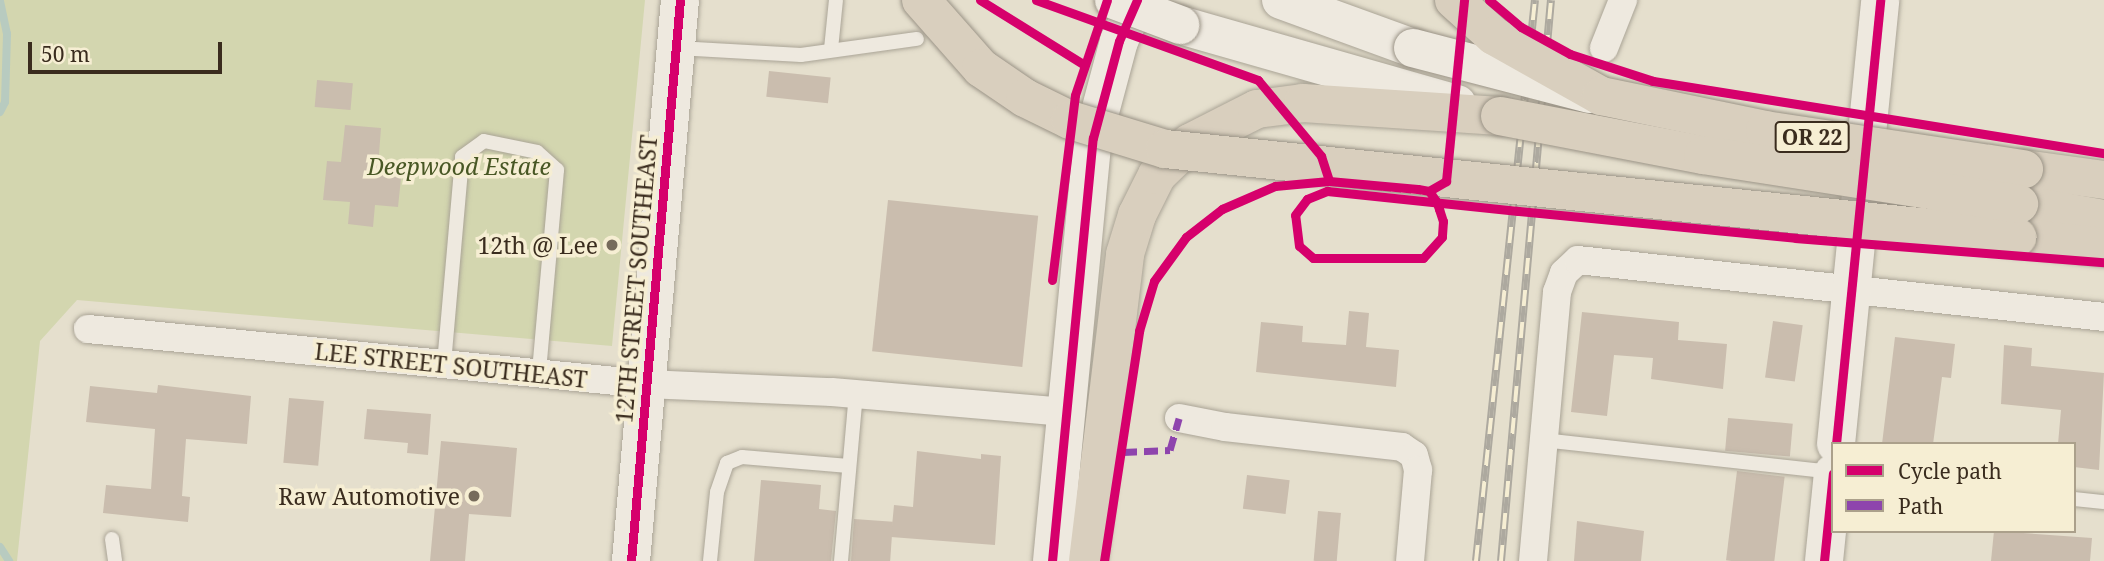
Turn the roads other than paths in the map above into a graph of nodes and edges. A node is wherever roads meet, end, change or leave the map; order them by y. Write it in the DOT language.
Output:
graph roads {
  1 [pos="680,0"];
  2 [pos="836,0"];
  3 [pos="921,0"];
  4 [pos="1114,0"];
  5 [pos="1137,0"];
  6 [pos="1280,0"];
  7 [pos="1454,0"];
  8 [pos="1623,0"];
  9 [pos="1880,0"];
  10 [pos="917,39"];
  11 [pos="676,48"];
  12 [pos="1604,48"];
  13 [pos="831,49"];
  14 [pos="1601,96"];
  15 [pos="1404,100"];
  16 [pos="2104,180"];
  17 [pos="2020,203"];
  18 [pos="2104,219"];
  19 [pos="2104,247"];
  20 [pos="1851,290"];
  21 [pos="2104,317"];
  22 [pos="88,330"];
  23 [pos="444,364"];
  24 [pos="538,373"];
  25 [pos="646,384"];
  26 [pos="856,394"];
  27 [pos="1065,412"];
  28 [pos="1179,418"];
  29 [pos="1544,440"];
  30 [pos="1836,442"];
  31 [pos="849,466"];
  32 [pos="1831,473"];
  33 [pos="1831,493"];
  34 [pos="2076,499"];
  35 [pos="2104,502"];
  36 [pos="112,539"];
  37 [pos="115,561"];
  38 [pos="631,561"];
  39 [pos="710,561"];
  40 [pos="841,561"];
  41 [pos="1052,561"];
  42 [pos="1088,561"];
  43 [pos="1410,561"];
  44 [pos="1533,561"];
  45 [pos="1824,561"];
  1 -- 11 [label="main road, 12TH STREET SOUTHEAST"];
  2 -- 13 [label="lane"];
  3 -- 17 [label="highway, OR 22, bridge"];
  4 -- 15 [label="main road, bridge"];
  5 -- 27 [label="main road"];
  6 -- 14 [label="main road, bridge"];
  7 -- 14 [label="highway, OR 22, bridge"];
  8 -- 12 [label="street"];
  9 -- 20 [label="main road"];
  10 -- 13 [label="lane"];
  11 -- 13 [label="lane"];
  11 -- 25 [label="main road, 12TH STREET SOUTHEAST"];
  14 -- 17 [label="highway, OR 22, bridge"];
  15 -- 17 [label="highway, bridge"];
  15 -- 42 [label="highway"];
  16 -- 17 [label="highway, OR 22"];
  17 -- 18 [label="highway"];
  17 -- 19 [label="highway, OR 22"];
  20 -- 21 [label="street"];
  20 -- 29 [label="street"];
  20 -- 30 [label="main road"];
  22 -- 23 [label="street, LEE STREET SOUTHEAST"];
  23 -- 24 [label="street, LEE STREET SOUTHEAST"];
  23 -- 24 [label="lane"];
  24 -- 25 [label="street, LEE STREET SOUTHEAST"];
  25 -- 26 [label="street, LEE STREET SOUTHEAST"];
  25 -- 38 [label="main road, 12TH STREET SOUTHEAST"];
  26 -- 27 [label="street, LEE STREET SOUTHEAST"];
  26 -- 31 [label="lane"];
  27 -- 41 [label="main road"];
  28 -- 43 [label="street"];
  29 -- 32 [label="lane"];
  29 -- 44 [label="street"];
  31 -- 39 [label="lane"];
  31 -- 40 [label="lane"];
  33 -- 45 [label="main road"];
  34 -- 35 [label="lane"];
  36 -- 37 [label="lane"];
}
